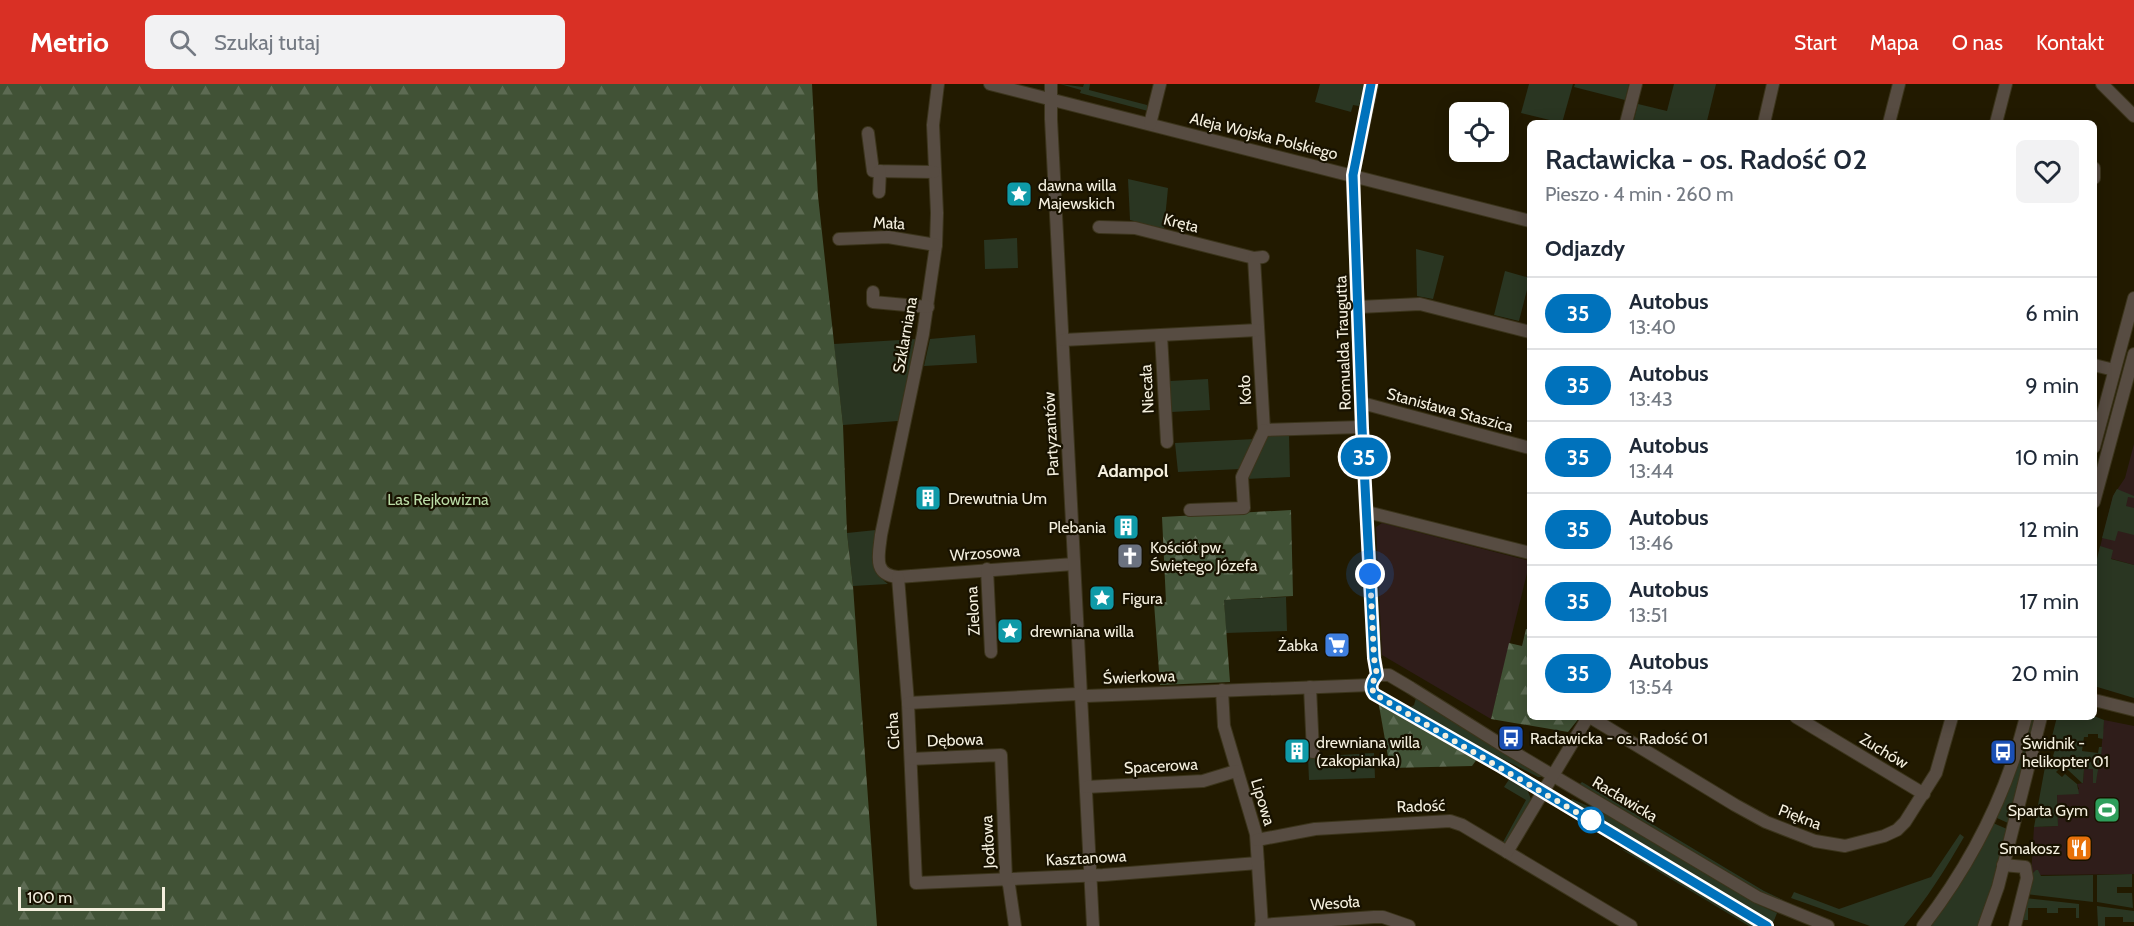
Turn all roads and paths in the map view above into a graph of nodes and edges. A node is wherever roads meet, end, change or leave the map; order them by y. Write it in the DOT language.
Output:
graph roads {
  1 [pos="938,84"];
  2 [pos="990,84"];
  3 [pos="1051,84"];
  4 [pos="1160,84"];
  5 [pos="1371,84"];
  6 [pos="1636,84"];
  7 [pos="1773,84"];
  8 [pos="1899,84"];
  9 [pos="2006,84"];
  10 [pos="2102,84"];
  11 [pos="1051,99"];
  12 [pos="2134,116"];
  13 [pos="1627,120"];
  14 [pos="1765,120"];
  15 [pos="1890,120"];
  16 [pos="1997,120"];
  17 [pos="1150,124"];
  18 [pos="868,133"];
  19 [pos="880,171"];
  20 [pos="934,172"];
  21 [pos="1353,175"];
  22 [pos="879,192"];
  23 [pos="1527,220"];
  24 [pos="1099,227"];
  25 [pos="839,239"];
  26 [pos="936,244"];
  27 [pos="1259,258"];
  28 [pos="873,292"];
  29 [pos="2134,298"];
  30 [pos="928,307"];
  31 [pos="1359,307"];
  32 [pos="1258,330"];
  33 [pos="1527,331"];
  34 [pos="1161,335"];
  35 [pos="1063,340"];
  36 [pos="2134,354"];
  37 [pos="2097,365"];
  38 [pos="2114,370"];
  39 [pos="2126,387"];
  40 [pos="1362,403"];
  41 [pos="1362,428"];
  42 [pos="1264,430"];
  43 [pos="2097,435"];
  44 [pos="1167,442"];
  45 [pos="1527,447"];
  46 [pos="2097,491"];
  47 [pos="1190,510"];
  48 [pos="1367,512"];
  49 [pos="1527,552"];
  50 [pos="1074,564"];
  51 [pos="987,569"];
  52 [pos="898,577"];
  53 [pos="991,652"];
  54 [pos="1374,680"];
  55 [pos="1310,687"];
  56 [pos="1411,688"];
  57 [pos="1222,690"];
  58 [pos="1081,695"];
  59 [pos="2097,701"];
  60 [pos="908,703"];
  61 [pos="1396,707"];
  62 [pos="2134,710"];
  63 [pos="1587,720"];
  64 [pos="1594,720"];
  65 [pos="1801,720"];
  66 [pos="1951,720"];
  67 [pos="2025,720"];
  68 [pos="2040,720"];
  69 [pos="1313,752"];
  70 [pos="1001,755"];
  71 [pos="911,759"];
  72 [pos="1236,771"];
  73 [pos="1553,775"];
  74 [pos="1086,787"];
  75 [pos="1543,792"];
  76 [pos="1923,794"];
  77 [pos="1257,840"];
  78 [pos="1507,852"];
  79 [pos="1258,863"];
  80 [pos="2003,866"];
  81 [pos="1090,875"];
  82 [pos="1006,879"];
  83 [pos="916,883"];
  84 [pos="1015,926"];
  85 [pos="1093,926"];
  86 [pos="1262,926"];
  87 [pos="1409,926"];
  88 [pos="1631,926"];
  89 [pos="1767,926"];
  90 [pos="1828,926"];
  91 [pos="1923,926"];
  92 [pos="1984,926"];
  93 [pos="2015,926"];
  1 -- 20 [label="street, Szklarniana"];
  2 -- 11 [label="street, Aleja Wojska Polskiego"];
  3 -- 11 [label="street, Partyzantów"];
  4 -- 17 [label="street"];
  5 -- 21 [label="street, Romualda Traugutta"];
  6 -- 13 [label="street"];
  7 -- 14 [label="street"];
  8 -- 15 [label="street"];
  9 -- 16 [label="street"];
  10 -- 12 [label="street"];
  11 -- 17 [label="street, Aleja Wojska Polskiego"];
  11 -- 35 [label="street, Partyzantów"];
  17 -- 21 [label="street, Aleja Wojska Polskiego"];
  18 -- 19 [label="street"];
  19 -- 20 [label="street"];
  19 -- 22 [label="street"];
  20 -- 26 [label="street, Szklarniana"];
  21 -- 23 [label="street, Aleja Wojska Polskiego"];
  21 -- 31 [label="street, Romualda Traugutta"];
  24 -- 27 [label="street, Kręta"];
  25 -- 26 [label="street, Mała"];
  26 -- 30 [label="street, Szklarniana"];
  27 -- 32 [label="street, Koło"];
  28 -- 30 [label="street"];
  29 -- 38 [label="street"];
  30 -- 52 [label="street, Szklarniana"];
  31 -- 33 [label="street"];
  31 -- 40 [label="street, Romualda Traugutta"];
  32 -- 34 [label="street"];
  32 -- 42 [label="street, Koło"];
  34 -- 35 [label="street"];
  34 -- 44 [label="street, Niecała"];
  35 -- 50 [label="street, Partyzantów"];
  36 -- 39 [label="street"];
  37 -- 38 [label="street"];
  38 -- 39 [label="street"];
  38 -- 43 [label="street"];
  39 -- 46 [label="street"];
  40 -- 41 [label="street, Romualda Traugutta"];
  40 -- 45 [label="street, Stanisława Staszica"];
  41 -- 42 [label="street"];
  41 -- 48 [label="street, Romualda Traugutta"];
  42 -- 47 [label="street"];
  48 -- 49 [label="street"];
  48 -- 54 [label="street, Romualda Traugutta"];
  50 -- 51 [label="street, Wrzosowa"];
  50 -- 58 [label="street, Partyzantów"];
  51 -- 52 [label="street, Wrzosowa"];
  51 -- 53 [label="street, Zielona"];
  52 -- 60 [label="street, Cicha"];
  54 -- 55 [label="street, Świerkowa"];
  54 -- 56 [label="street, Racławicka"];
  54 -- 61 [label="street"];
  55 -- 57 [label="street, Świerkowa"];
  55 -- 69 [label="street"];
  56 -- 61 [label="street"];
  56 -- 73 [label="street, Racławicka"];
  57 -- 58 [label="street, Świerkowa"];
  57 -- 72 [label="street, Lipowa"];
  58 -- 60 [label="street, Świerkowa"];
  58 -- 74 [label="street, Partyzantów"];
  59 -- 62 [label="street"];
  60 -- 71 [label="street, Cicha"];
  61 -- 75 [label="street"];
  63 -- 73 [label="street, Piękna"];
  64 -- 76 [label="street, Piękna"];
  65 -- 76 [label="street, Zuchów"];
  66 -- 76 [label="street, Piękna"];
  67 -- 91 [label="street"];
  68 -- 80 [label="street"];
  70 -- 71 [label="street, Dębowa"];
  70 -- 82 [label="street, Jodłowa"];
  71 -- 83 [label="street, Cicha"];
  72 -- 74 [label="street, Spacerowa"];
  72 -- 77 [label="street, Lipowa"];
  73 -- 75 [label="street, Piękna"];
  73 -- 90 [label="street, Racławicka"];
  74 -- 81 [label="street, Partyzantów"];
  75 -- 78 [label="street, Piękna"];
  75 -- 89 [label="street"];
  77 -- 78 [label="street, Radość"];
  77 -- 79 [label="street, Lipowa"];
  78 -- 88 [label="street, Radość"];
  79 -- 81 [label="street, Kasztanowa"];
  79 -- 86 [label="street, Lipowa"];
  80 -- 92 [label="street"];
  80 -- 93 [label="street"];
  81 -- 82 [label="street, Kasztanowa"];
  81 -- 85 [label="street, Partyzantów"];
  82 -- 83 [label="street, Kasztanowa"];
  82 -- 84 [label="street, Jodłowa"];
  86 -- 87 [label="street, Wesoła"];
}
